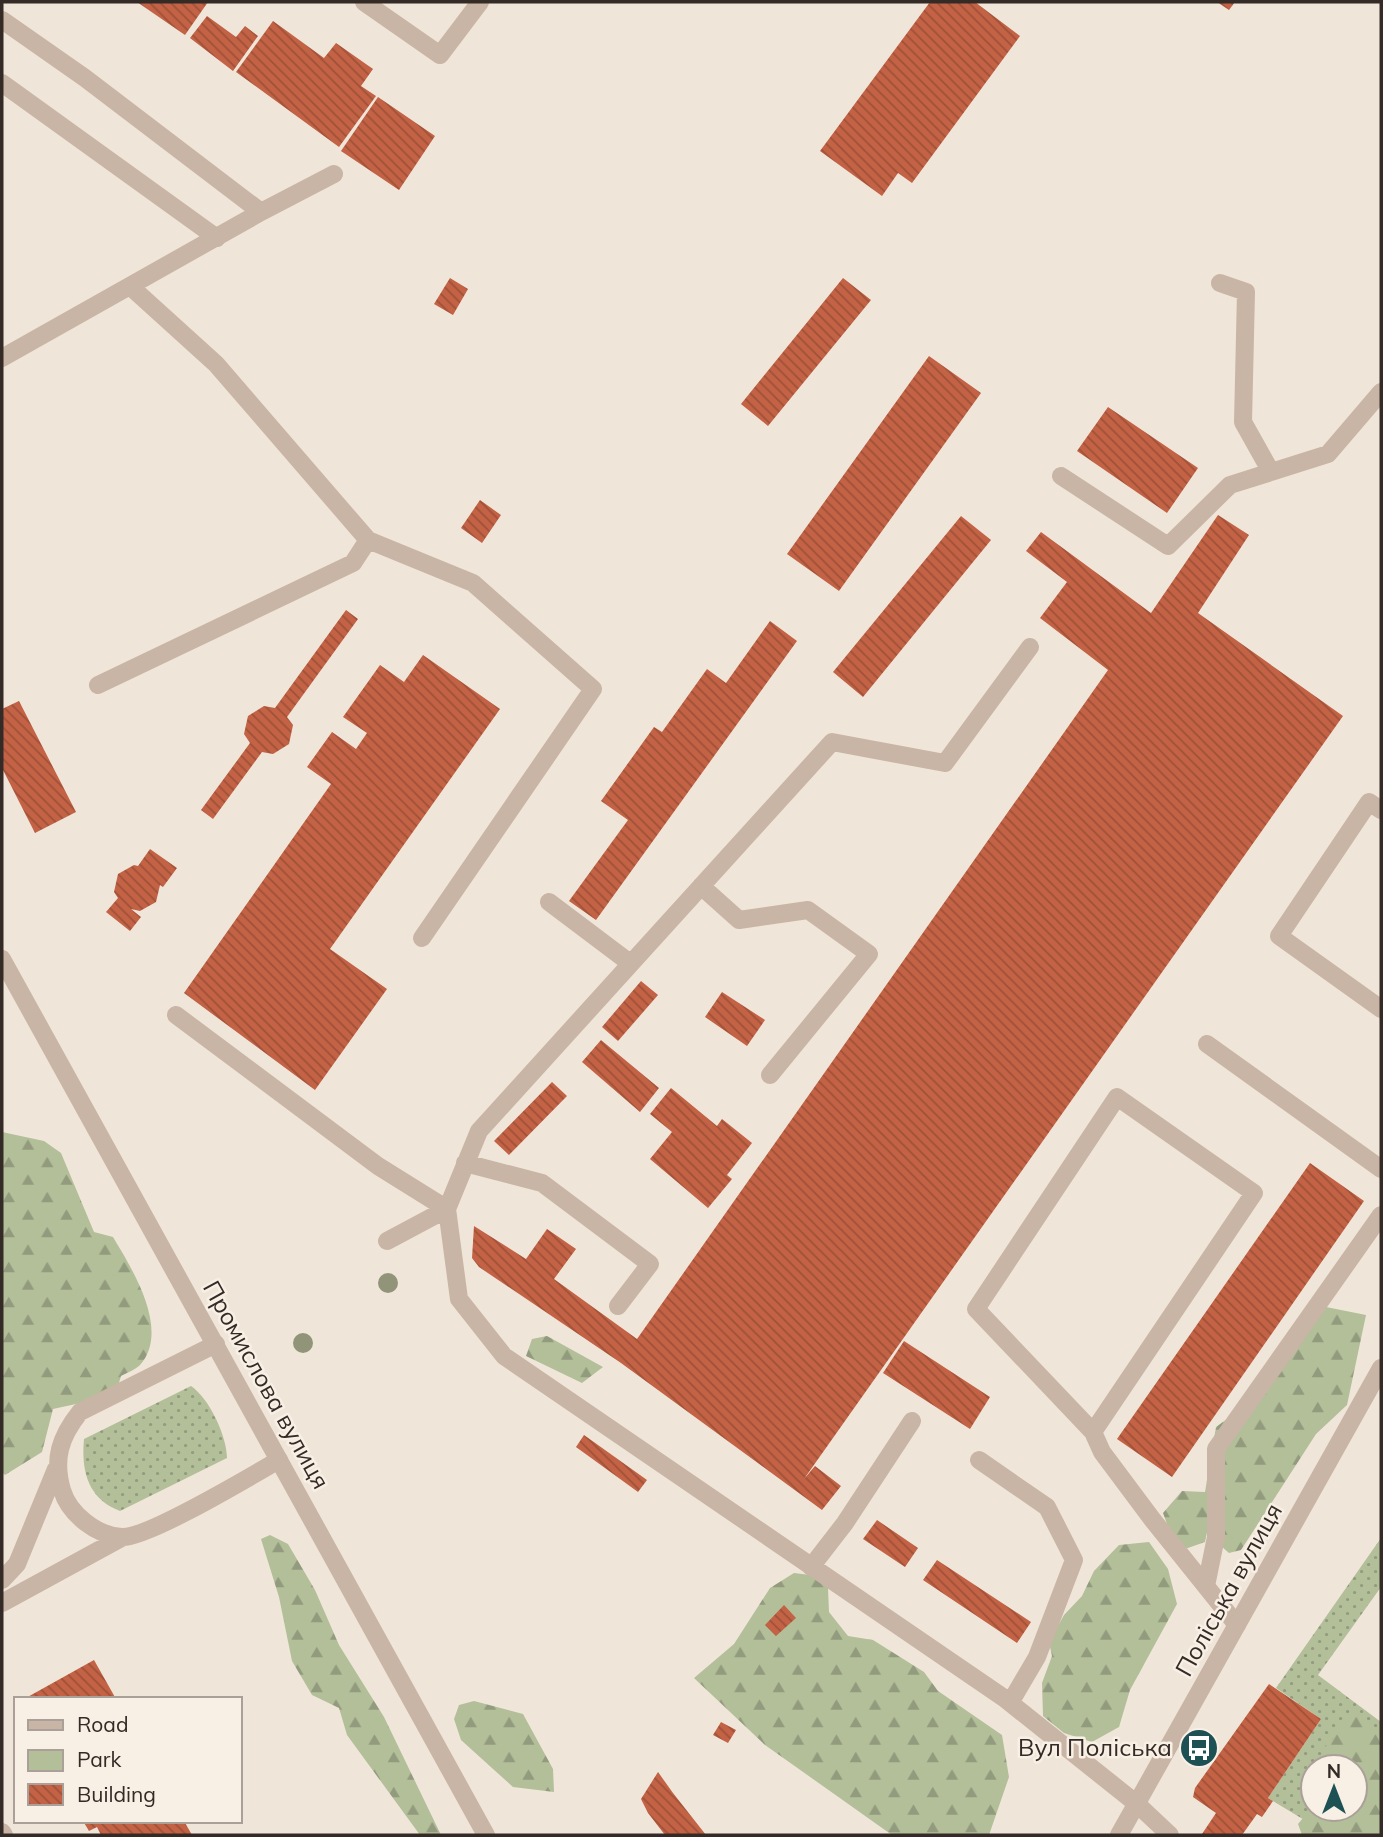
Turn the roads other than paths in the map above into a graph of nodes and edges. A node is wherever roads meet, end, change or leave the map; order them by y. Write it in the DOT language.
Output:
graph roads {
  1 [pos="364,2"];
  2 [pos="480,2"];
  3 [pos="2,20"];
  4 [pos="2,83"];
  5 [pos="334,174"];
  6 [pos="261,212"];
  7 [pos="217,238"];
  8 [pos="1220,283"];
  9 [pos="131,287"];
  10 [pos="2,358"];
  11 [pos="1381,392"];
  12 [pos="1271,472"];
  13 [pos="1061,476"];
  14 [pos="368,540"];
  15 [pos="1030,647"];
  16 [pos="98,685"];
  17 [pos="1381,810"];
  18 [pos="701,886"];
  19 [pos="549,902"];
  20 [pos="422,939"];
  21 [pos="631,963"];
  22 [pos="5,970"];
  23 [pos="1381,1009"];
  24 [pos="176,1015"];
  25 [pos="1207,1044"];
  26 [pos="770,1075"];
  27 [pos="466,1163"];
  28 [pos="1381,1169"];
  29 [pos="447,1209"];
  30 [pos="1381,1215"];
  31 [pos="387,1241"];
  32 [pos="618,1306"];
  33 [pos="216,1344"];
  34 [pos="1381,1368"];
  35 [pos="912,1421"];
  36 [pos="1093,1432"];
  37 [pos="279,1460"];
  38 [pos="979,1460"];
  39 [pos="56,1469"];
  40 [pos="122,1537"];
  41 [pos="811,1567"];
  42 [pos="2,1580"];
  43 [pos="1206,1586"];
  44 [pos="2,1604"];
  45 [pos="1237,1625"];
  46 [pos="1010,1703"];
  47 [pos="1137,1804"];
  48 [pos="486,1835"];
  49 [pos="1119,1835"];
  50 [pos="1170,1835"];
  1 -- 2 [label="street"];
  3 -- 6 [label="street"];
  4 -- 7 [label="street"];
  5 -- 6 [label="street"];
  6 -- 7 [label="street"];
  7 -- 9 [label="street"];
  8 -- 12 [label="street"];
  9 -- 10 [label="street"];
  9 -- 14 [label="street"];
  11 -- 12 [label="street"];
  12 -- 13 [label="street"];
  14 -- 16 [label="street"];
  14 -- 20 [label="street"];
  15 -- 18 [label="street"];
  17 -- 23 [label="street"];
  18 -- 21 [label="street"];
  18 -- 26 [label="street"];
  19 -- 21 [label="street"];
  21 -- 27 [label="street"];
  22 -- 33 [label="street, Промислова вулиця"];
  24 -- 29 [label="street"];
  25 -- 28 [label="street"];
  27 -- 29 [label="street"];
  27 -- 32 [label="street"];
  29 -- 31 [label="street"];
  29 -- 41 [label="street"];
  30 -- 43 [label="street"];
  33 -- 37 [label="street, Промислова вулиця"];
  33 -- 39 [label="street"];
  34 -- 45 [label="street, Поліська вулиця"];
  35 -- 41 [label="street"];
  36 -- 36 [label="street"];
  36 -- 43 [label="street"];
  37 -- 40 [label="street"];
  37 -- 48 [label="street, Промислова вулиця"];
  38 -- 46 [label="street"];
  39 -- 40 [label="street"];
  39 -- 42 [label="street"];
  40 -- 44 [label="street"];
  41 -- 46 [label="street"];
  43 -- 45 [label="street"];
  45 -- 47 [label="street, Поліська вулиця"];
  46 -- 47 [label="street"];
  47 -- 49 [label="street, Поліська вулиця"];
  47 -- 50 [label="street"];
}
